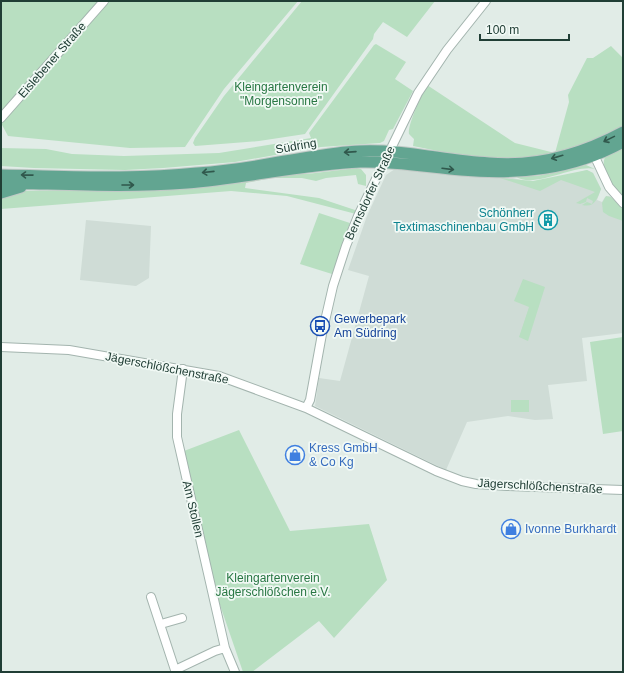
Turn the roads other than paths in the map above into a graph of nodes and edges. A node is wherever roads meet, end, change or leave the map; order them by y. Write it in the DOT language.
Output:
graph roads {
  1 [pos="104,1"];
  2 [pos="486,1"];
  3 [pos="1,118"];
  4 [pos="623,132"];
  5 [pos="623,142"];
  6 [pos="594,150"];
  7 [pos="389,151"];
  8 [pos="384,162"];
  9 [pos="3,177"];
  10 [pos="34,184"];
  11 [pos="1,193"];
  12 [pos="623,203"];
  13 [pos="1,346"];
  14 [pos="183,369"];
  15 [pos="306,408"];
  16 [pos="623,490"];
  17 [pos="151,597"];
  18 [pos="182,618"];
  19 [pos="161,624"];
  20 [pos="225,648"];
  21 [pos="176,671"];
  22 [pos="235,672"];
  1 -- 3 [label="street, Eislebener Straße"];
  2 -- 7 [label="street, Bernsdorfer Straße"];
  4 -- 6 [label="main road, Südring, one-way"];
  5 -- 6 [label="main road, Südring"];
  6 -- 7 [label="main road, Südring, one-way"];
  8 -- 6 [label="main road, Südring, one-way"];
  6 -- 12 [label="street"];
  7 -- 8 [label="street, Bernsdorfer Straße"];
  7 -- 9 [label="main road, Südring, one-way"];
  10 -- 8 [label="main road, Südring, one-way"];
  8 -- 15 [label="street, Bernsdorfer Straße"];
  9 -- 10 [label="main road, Südring"];
  10 -- 11 [label="main road"];
  13 -- 14 [label="street, Jägerschlößchenstraße"];
  14 -- 15 [label="street, Jägerschlößchenstraße"];
  14 -- 20 [label="street, Am Stollen"];
  15 -- 16 [label="street, Jägerschlößchenstraße"];
  17 -- 19 [label="street"];
  18 -- 19 [label="street"];
  19 -- 21 [label="street"];
  20 -- 21 [label="street"];
  20 -- 22 [label="street, Am Stollen"];
}
